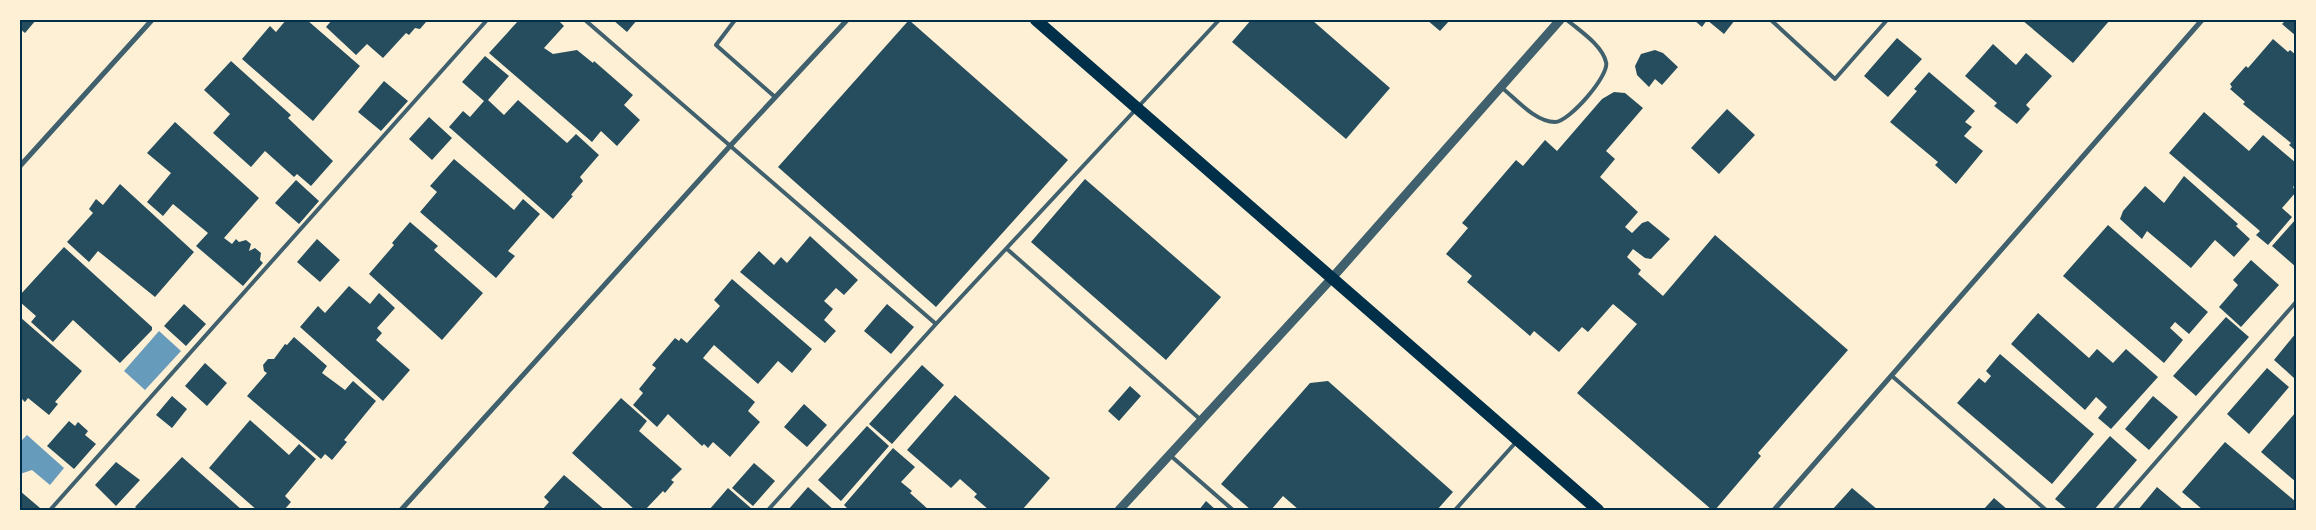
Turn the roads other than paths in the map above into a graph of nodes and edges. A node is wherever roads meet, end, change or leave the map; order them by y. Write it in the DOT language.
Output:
graph roads {
  1 [pos="152,20"];
  2 [pos="487,20"];
  3 [pos="585,20"];
  4 [pos="735,20"];
  5 [pos="847,20"];
  6 [pos="1036,20"];
  7 [pos="1219,20"];
  8 [pos="1560,20"];
  9 [pos="1568,20"];
  10 [pos="1771,20"];
  11 [pos="1887,20"];
  12 [pos="2202,20"];
  13 [pos="1500,87"];
  14 [pos="775,97"];
  15 [pos="1138,109"];
  16 [pos="730,146"];
  17 [pos="20,166"];
  18 [pos="1007,249"];
  19 [pos="1332,278"];
  20 [pos="2296,302"];
  21 [pos="936,324"];
  22 [pos="1892,376"];
  23 [pos="1201,420"];
  24 [pos="1518,440"];
  25 [pos="1169,454"];
  26 [pos="50,510"];
  27 [pos="401,510"];
  28 [pos="768,510"];
  29 [pos="1119,510"];
  30 [pos="1233,510"];
  31 [pos="1455,510"];
  32 [pos="1598,510"];
  33 [pos="1774,510"];
  34 [pos="2046,510"];
  35 [pos="2114,510"];
  1 -- 17 [label="street"];
  2 -- 26 [label="lane"];
  3 -- 16 [label="lane"];
  4 -- 14 [label="lane"];
  5 -- 14 [label="street"];
  6 -- 15 [label="main road"];
  7 -- 15 [label="lane"];
  8 -- 13 [label="street"];
  9 -- 13 [label="lane"];
  10 -- 11 [label="lane"];
  12 -- 22 [label="street"];
  13 -- 19 [label="street"];
  14 -- 16 [label="street"];
  15 -- 18 [label="lane"];
  15 -- 19 [label="main road"];
  16 -- 21 [label="lane"];
  16 -- 27 [label="street"];
  18 -- 21 [label="lane"];
  18 -- 23 [label="lane"];
  19 -- 23 [label="street"];
  19 -- 24 [label="main road"];
  20 -- 35 [label="lane"];
  21 -- 28 [label="lane"];
  22 -- 33 [label="street"];
  22 -- 34 [label="lane"];
  23 -- 25 [label="street"];
  24 -- 31 [label="lane"];
  24 -- 32 [label="main road"];
  25 -- 29 [label="street"];
  25 -- 30 [label="lane"];
}
